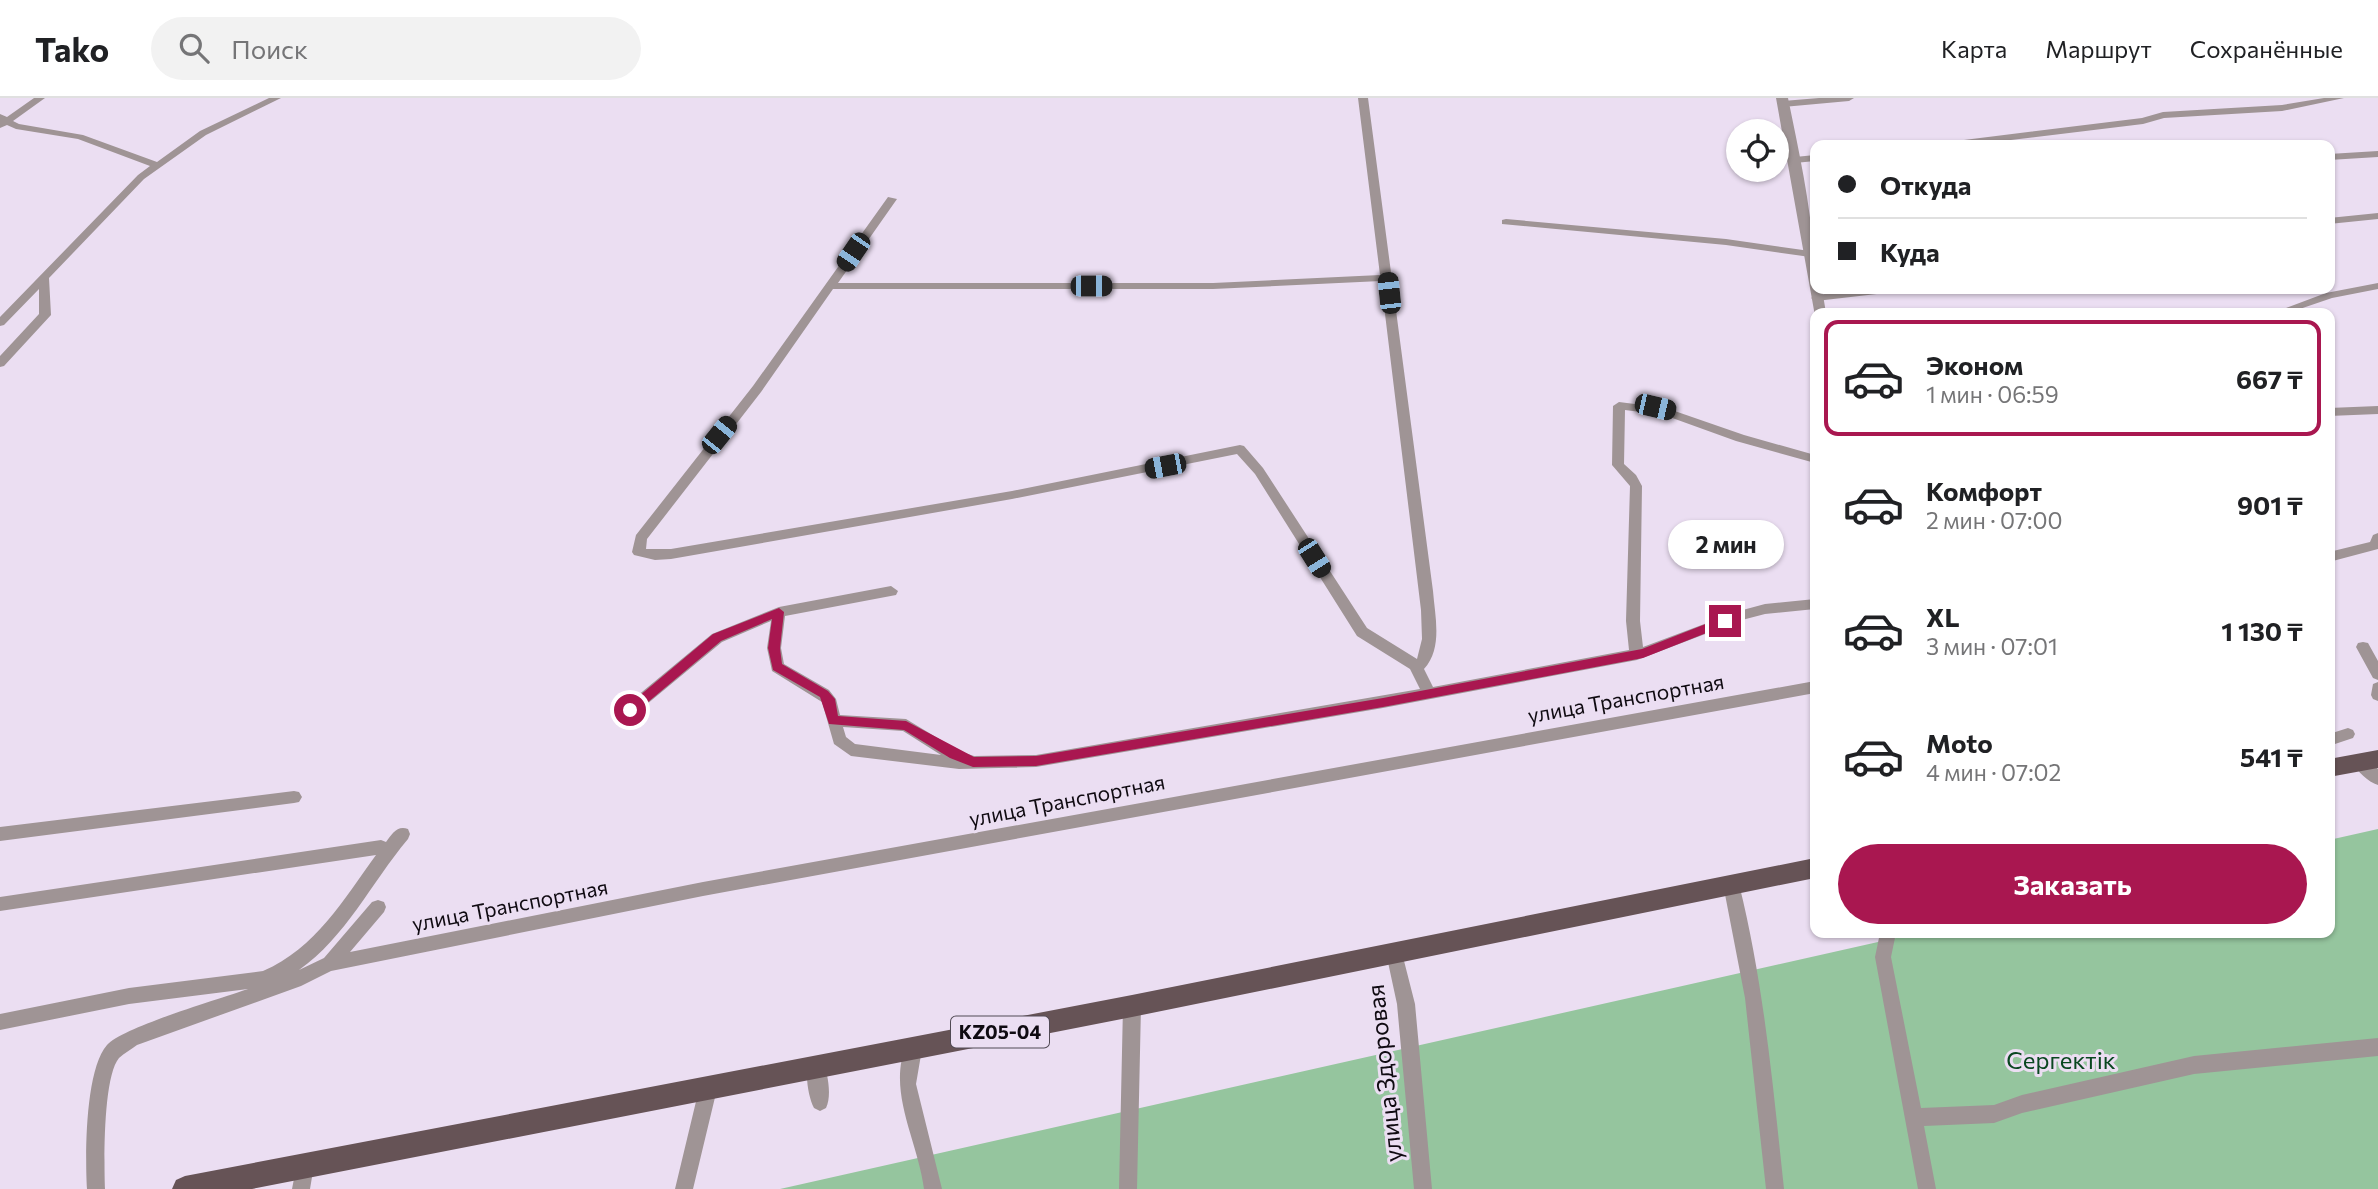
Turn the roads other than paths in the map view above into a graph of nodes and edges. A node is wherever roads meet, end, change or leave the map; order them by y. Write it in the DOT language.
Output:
graph roads {
  1 [pos="40,98"];
  2 [pos="276,98"];
  3 [pos="1363,98"];
  4 [pos="1849,98"];
  5 [pos="2339,98"];
  6 [pos="1783,101"];
  7 [pos="2054,119"];
  8 [pos="3,122"];
  9 [pos="2057,130"];
  10 [pos="1984,140"];
  11 [pos="2378,154"];
  12 [pos="2335,157"];
  13 [pos="1810,158"];
  14 [pos="1795,160"];
  15 [pos="157,165"];
  16 [pos="892,199"];
  17 [pos="2378,216"];
  18 [pos="2335,220"];
  19 [pos="1506,222"];
  20 [pos="1810,226"];
  21 [pos="1810,254"];
  22 [pos="44,278"];
  23 [pos="1387,278"];
  24 [pos="832,286"];
  25 [pos="2378,286"];
  26 [pos="2292,308"];
  27 [pos="0,323"];
  28 [pos="0,363"];
  29 [pos="2378,410"];
  30 [pos="2335,412"];
  31 [pos="1810,458"];
  32 [pos="2378,538"];
  33 [pos="2335,556"];
  34 [pos="891,591"];
  35 [pos="1810,605"];
  36 [pos="779,612"];
  37 [pos="2363,647"];
  38 [pos="1637,654"];
  39 [pos="1415,666"];
  40 [pos="2378,674"];
  41 [pos="1810,688"];
  42 [pos="2378,688"];
  43 [pos="1429,693"];
  44 [pos="2378,695"];
  45 [pos="630,710"];
  46 [pos="833,720"];
  47 [pos="2348,734"];
  48 [pos="2335,738"];
  49 [pos="2369,761"];
  50 [pos="973,762"];
  51 [pos="2335,767"];
  52 [pos="2378,779"];
  53 [pos="294,797"];
  54 [pos="0,834"];
  55 [pos="402,834"];
  56 [pos="385,851"];
  57 [pos="1810,869"];
  58 [pos="1731,884"];
  59 [pos="0,905"];
  60 [pos="378,907"];
  61 [pos="1887,938"];
  62 [pos="1394,953"];
  63 [pos="329,964"];
  64 [pos="1132,1006"];
  65 [pos="0,1022"];
  66 [pos="2378,1047"];
  67 [pos="913,1049"];
  68 [pos="816,1066"];
  69 [pos="708,1089"];
  70 [pos="820,1102"];
  71 [pos="1914,1117"];
  72 [pos="303,1177"];
  73 [pos="214,1186"];
  74 [pos="96,1189"];
  75 [pos="185,1189"];
  76 [pos="684,1189"];
  77 [pos="933,1189"];
  78 [pos="1128,1189"];
  79 [pos="1423,1189"];
  80 [pos="1775,1189"];
  81 [pos="1927,1189"];
  1 -- 8 [label="street"];
  2 -- 15 [label="street"];
  3 -- 23 [label="street"];
  4 -- 6 [label="street"];
  5 -- 9 [label="street"];
  6 -- 14 [label="street"];
  7 -- 9 [label="street"];
  8 -- 15 [label="street"];
  9 -- 10 [label="street"];
  11 -- 12 [label="street"];
  13 -- 14 [label="street"];
  14 -- 20 [label="street"];
  15 -- 22 [label="street"];
  16 -- 24 [label="street"];
  17 -- 18 [label="street"];
  19 -- 21 [label="street"];
  20 -- 21 [label="street"];
  22 -- 27 [label="street"];
  22 -- 28 [label="street"];
  23 -- 24 [label="street"];
  23 -- 39 [label="street"];
  24 -- 39 [label="street"];
  25 -- 26 [label="street"];
  29 -- 30 [label="street"];
  31 -- 38 [label="street"];
  32 -- 33 [label="street"];
  34 -- 36 [label="street"];
  35 -- 38 [label="street"];
  36 -- 45 [label="street"];
  36 -- 46 [label="street"];
  37 -- 40 [label="street"];
  38 -- 43 [label="street"];
  39 -- 43 [label="street"];
  41 -- 63 [label="street, улица Транспортная"];
  42 -- 44 [label="street"];
  43 -- 50 [label="street"];
  46 -- 50 [label="street"];
  46 -- 50 [label="street"];
  47 -- 48 [label="street"];
  49 -- 51 [label="main road"];
  49 -- 52 [label="street"];
  53 -- 54 [label="street"];
  55 -- 56 [label="street"];
  56 -- 59 [label="street"];
  56 -- 65 [label="street"];
  57 -- 58 [label="main road, KZ05-04"];
  58 -- 62 [label="main road, KZ05-04"];
  58 -- 80 [label="street"];
  60 -- 63 [label="street"];
  61 -- 71 [label="street"];
  62 -- 64 [label="main road, KZ05-04"];
  62 -- 79 [label="street, улица Здоровая"];
  63 -- 74 [label="street"];
  64 -- 67 [label="main road, KZ05-04"];
  64 -- 78 [label="street"];
  66 -- 71 [label="street"];
  67 -- 68 [label="main road, KZ05-04"];
  67 -- 77 [label="street"];
  68 -- 69 [label="main road, KZ05-04"];
  68 -- 70 [label="street"];
  69 -- 72 [label="main road, KZ05-04"];
  69 -- 76 [label="street"];
  71 -- 81 [label="street"];
  72 -- 73 [label="main road, KZ05-04"];
  73 -- 75 [label="main road, KZ05-04"];
}
